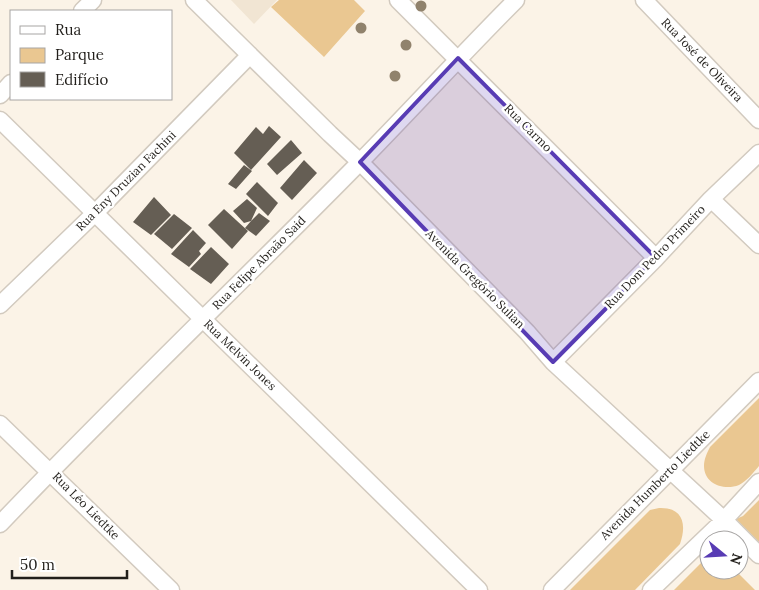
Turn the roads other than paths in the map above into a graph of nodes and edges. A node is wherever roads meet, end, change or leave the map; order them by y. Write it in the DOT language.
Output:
graph roads {
  1 [pos="93,0"];
  2 [pos="194,0"];
  3 [pos="398,0"];
  4 [pos="516,0"];
  5 [pos="644,0"];
  6 [pos="83,10"];
  7 [pos="250,55"];
  8 [pos="458,58"];
  9 [pos="10,84"];
  10 [pos="0,94"];
  11 [pos="0,120"];
  12 [pos="759,120"];
  13 [pos="759,153"];
  14 [pos="360,162"];
  15 [pos="711,199"];
  16 [pos="95,213"];
  17 [pos="759,245"];
  18 [pos="656,258"];
  19 [pos="0,305"];
  20 [pos="202,319"];
  21 [pos="553,362"];
  22 [pos="759,381"];
  23 [pos="0,424"];
  24 [pos="670,470"];
  25 [pos="50,471"];
  26 [pos="759,482"];
  27 [pos="724,520"];
  28 [pos="0,524"];
  29 [pos="759,555"];
  30 [pos="171,590"];
  31 [pos="479,590"];
  32 [pos="552,590"];
  33 [pos="652,590"];
  1 -- 6 [label="street"];
  2 -- 7 [label="street, Avenida Gregório Sulian"];
  3 -- 8 [label="street, Rua Carmo"];
  4 -- 8 [label="street, Rua Felipe Abraão Said"];
  5 -- 12 [label="street, Rua José de Oliveira"];
  7 -- 14 [label="street, Avenida Gregório Sulian"];
  7 -- 16 [label="street, Rua Eny Druzian Fachini"];
  8 -- 14 [label="street, Rua Felipe Abraão Said"];
  8 -- 18 [label="street, Rua Carmo"];
  9 -- 10 [label="street"];
  11 -- 16 [label="street, Rua Melvin Jones"];
  13 -- 15 [label="street, Rua Dom Pedro Primeiro"];
  14 -- 20 [label="street, Rua Felipe Abraão Said"];
  14 -- 21 [label="street, Avenida Gregório Sulian"];
  15 -- 17 [label="street"];
  15 -- 18 [label="street, Rua Dom Pedro Primeiro"];
  16 -- 19 [label="street, Rua Eny Druzian Fachini"];
  16 -- 20 [label="street, Rua Melvin Jones"];
  18 -- 21 [label="street, Rua Dom Pedro Primeiro"];
  20 -- 25 [label="street, Rua Felipe Abraão Said"];
  20 -- 31 [label="street, Rua Melvin Jones"];
  21 -- 24 [label="street, Avenida Gregório Sulian"];
  22 -- 24 [label="street, Avenida Humberto Liedtke"];
  23 -- 25 [label="street, Rua Léo Liedtke"];
  24 -- 27 [label="street, Avenida Gregório Sulian"];
  24 -- 32 [label="street, Avenida Humberto Liedtke"];
  25 -- 28 [label="street, Rua Felipe Abraão Said"];
  25 -- 30 [label="street, Rua Léo Liedtke"];
  26 -- 27 [label="street"];
  27 -- 29 [label="street, Avenida Gregório Sulian"];
  27 -- 33 [label="street"];
}
